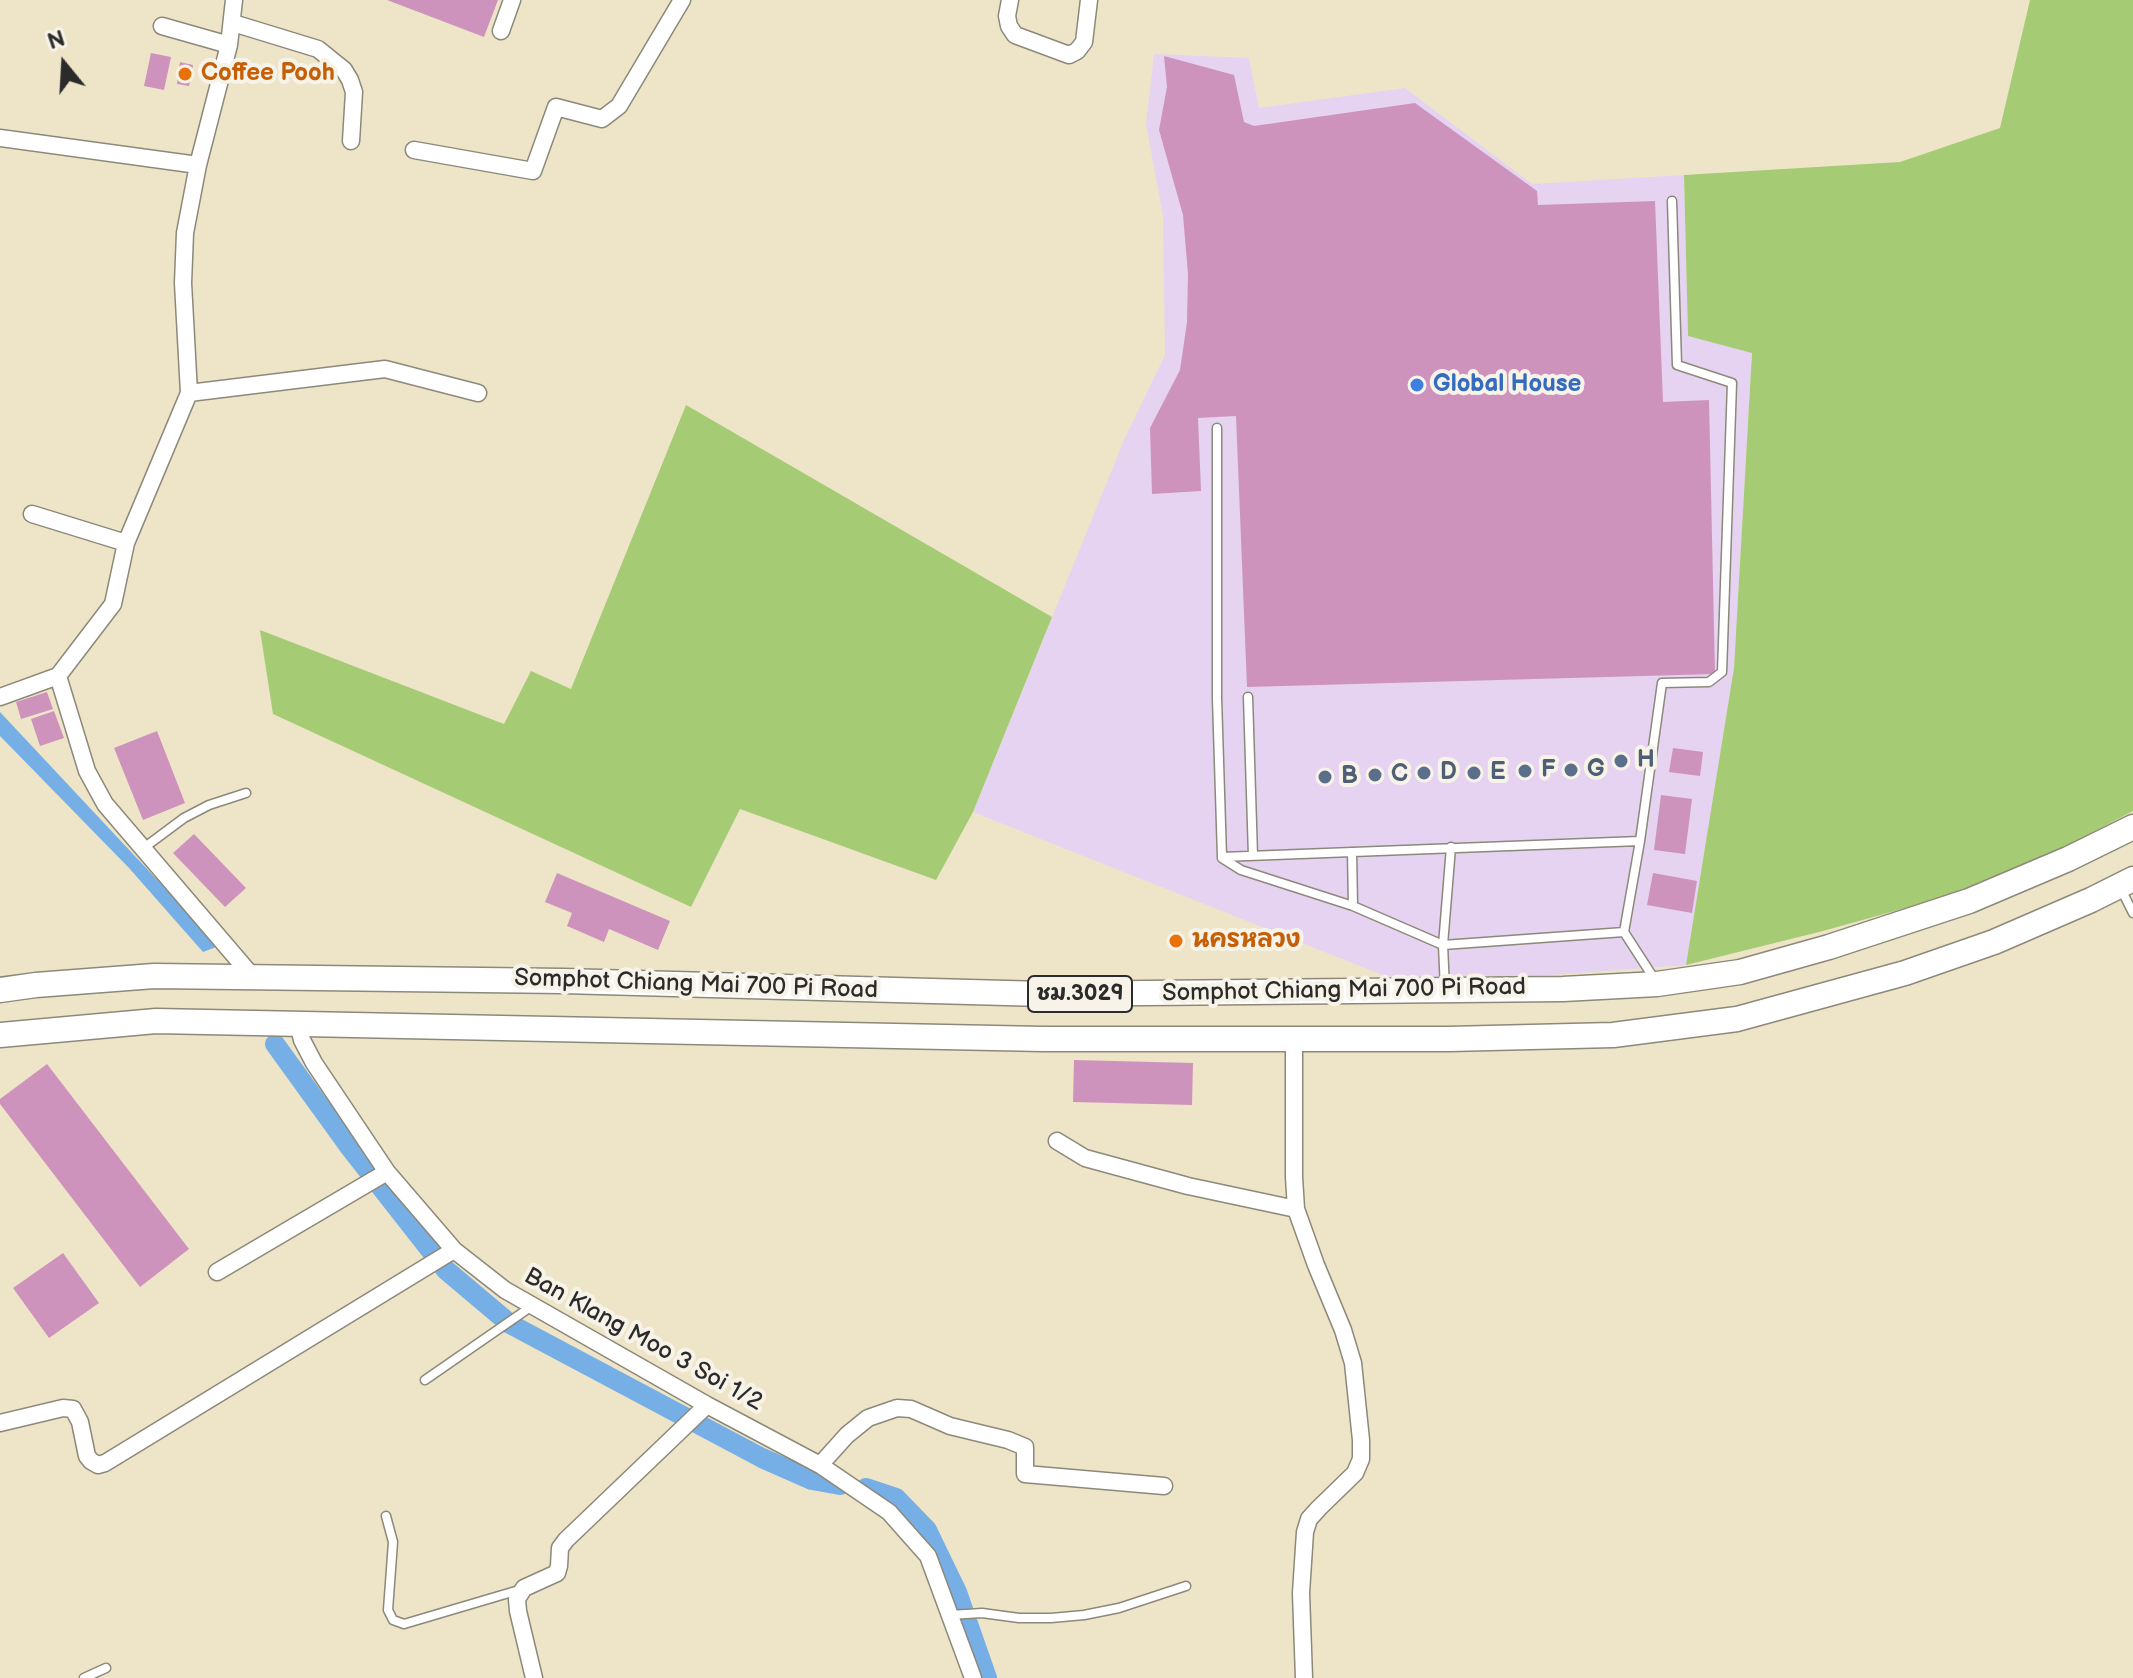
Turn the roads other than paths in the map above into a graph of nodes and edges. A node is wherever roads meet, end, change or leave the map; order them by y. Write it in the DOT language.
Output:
graph roads {
  1 [pos="234,0"];
  2 [pos="512,0"];
  3 [pos="682,0"];
  4 [pos="1010,0"];
  5 [pos="1089,0"];
  6 [pos="233,23"];
  7 [pos="162,26"];
  8 [pos="501,31"];
  9 [pos="229,45"];
  10 [pos="0,138"];
  11 [pos="351,141"];
  12 [pos="414,150"];
  13 [pos="198,165"];
  14 [pos="1672,201"];
  15 [pos="189,393"];
  16 [pos="478,393"];
  17 [pos="1217,428"];
  18 [pos="32,514"];
  19 [pos="126,543"];
  20 [pos="58,676"];
  21 [pos="0,697"];
  22 [pos="1248,697"];
  23 [pos="246,793"];
  24 [pos="2133,827"];
  25 [pos="1640,841"];
  26 [pos="145,847"];
  27 [pos="1451,847"];
  28 [pos="1352,852"];
  29 [pos="1253,856"];
  30 [pos="1222,857"];
  31 [pos="2126,883"];
  32 [pos="1353,906"];
  33 [pos="2133,913"];
  34 [pos="1624,932"];
  35 [pos="1443,945"];
  36 [pos="252,976"];
  37 [pos="1657,984"];
  38 [pos="0,990"];
  39 [pos="1445,990"];
  40 [pos="298,1023"];
  41 [pos="0,1035"];
  42 [pos="1294,1039"];
  43 [pos="1057,1141"];
  44 [pos="387,1172"];
  45 [pos="1296,1209"];
  46 [pos="454,1250"];
  47 [pos="217,1272"];
  48 [pos="532,1306"];
  49 [pos="425,1380"];
  50 [pos="707,1405"];
  51 [pos="0,1423"];
  52 [pos="820,1465"];
  53 [pos="1164,1486"];
  54 [pos="386,1516"];
  55 [pos="1186,1586"];
  56 [pos="524,1588"];
  57 [pos="955,1616"];
  58 [pos="106,1668"];
  59 [pos="84,1678"];
  60 [pos="534,1678"];
  61 [pos="973,1678"];
  62 [pos="1304,1678"];
  1 -- 6 [label="street"];
  2 -- 8 [label="street"];
  3 -- 12 [label="street"];
  4 -- 5 [label="street"];
  6 -- 9 [label="street"];
  6 -- 11 [label="street"];
  7 -- 9 [label="street"];
  9 -- 13 [label="street"];
  10 -- 13 [label="street"];
  13 -- 15 [label="street"];
  14 -- 25 [label="lane"];
  15 -- 16 [label="street"];
  15 -- 19 [label="street"];
  17 -- 30 [label="lane"];
  18 -- 19 [label="street"];
  19 -- 20 [label="street"];
  20 -- 21 [label="street"];
  20 -- 26 [label="street"];
  22 -- 29 [label="lane"];
  23 -- 26 [label="lane"];
  24 -- 37 [label="main road, Somphot Chiang Mai 700 Pi Road / ชม.3029"];
  25 -- 27 [label="lane"];
  25 -- 34 [label="lane"];
  26 -- 36 [label="street"];
  27 -- 28 [label="lane"];
  27 -- 35 [label="lane"];
  28 -- 29 [label="lane"];
  28 -- 32 [label="lane"];
  29 -- 30 [label="lane"];
  30 -- 32 [label="lane"];
  31 -- 33 [label="lane"];
  31 -- 42 [label="main road, Somphot Chiang Mai 700 Pi Road / ชม.3029"];
  32 -- 35 [label="lane"];
  34 -- 35 [label="lane"];
  34 -- 37 [label="lane"];
  35 -- 39 [label="lane"];
  36 -- 38 [label="main road, Somphot Chiang Mai 700 Pi Road / ชม.3029"];
  36 -- 39 [label="main road, Somphot Chiang Mai 700 Pi Road / ชม.3029"];
  37 -- 39 [label="main road, Somphot Chiang Mai 700 Pi Road / ชม.3029"];
  40 -- 41 [label="main road, Somphot Chiang Mai 700 Pi Road / ชม.3029"];
  40 -- 42 [label="main road, Somphot Chiang Mai 700 Pi Road / ชม.3029"];
  40 -- 44 [label="street, Ban Klang Moo 3 Soi 1/2"];
  42 -- 45 [label="street"];
  43 -- 45 [label="street"];
  44 -- 46 [label="street, Ban Klang Moo 3 Soi 1/2"];
  44 -- 47 [label="street"];
  45 -- 62 [label="street"];
  46 -- 48 [label="street, Ban Klang Moo 3 Soi 1/2"];
  46 -- 51 [label="street"];
  48 -- 49 [label="lane"];
  48 -- 50 [label="street, Ban Klang Moo 3 Soi 1/2"];
  50 -- 52 [label="street, Ban Klang Moo 3 Soi 1/2"];
  50 -- 56 [label="street"];
  52 -- 53 [label="street"];
  52 -- 57 [label="street, Ban Klang Moo 3 Soi 1/2"];
  54 -- 56 [label="lane"];
  55 -- 57 [label="lane"];
  56 -- 60 [label="street"];
  57 -- 61 [label="street, Ban Klang Moo 3 Soi 1/2"];
  58 -- 59 [label="lane"];
}
